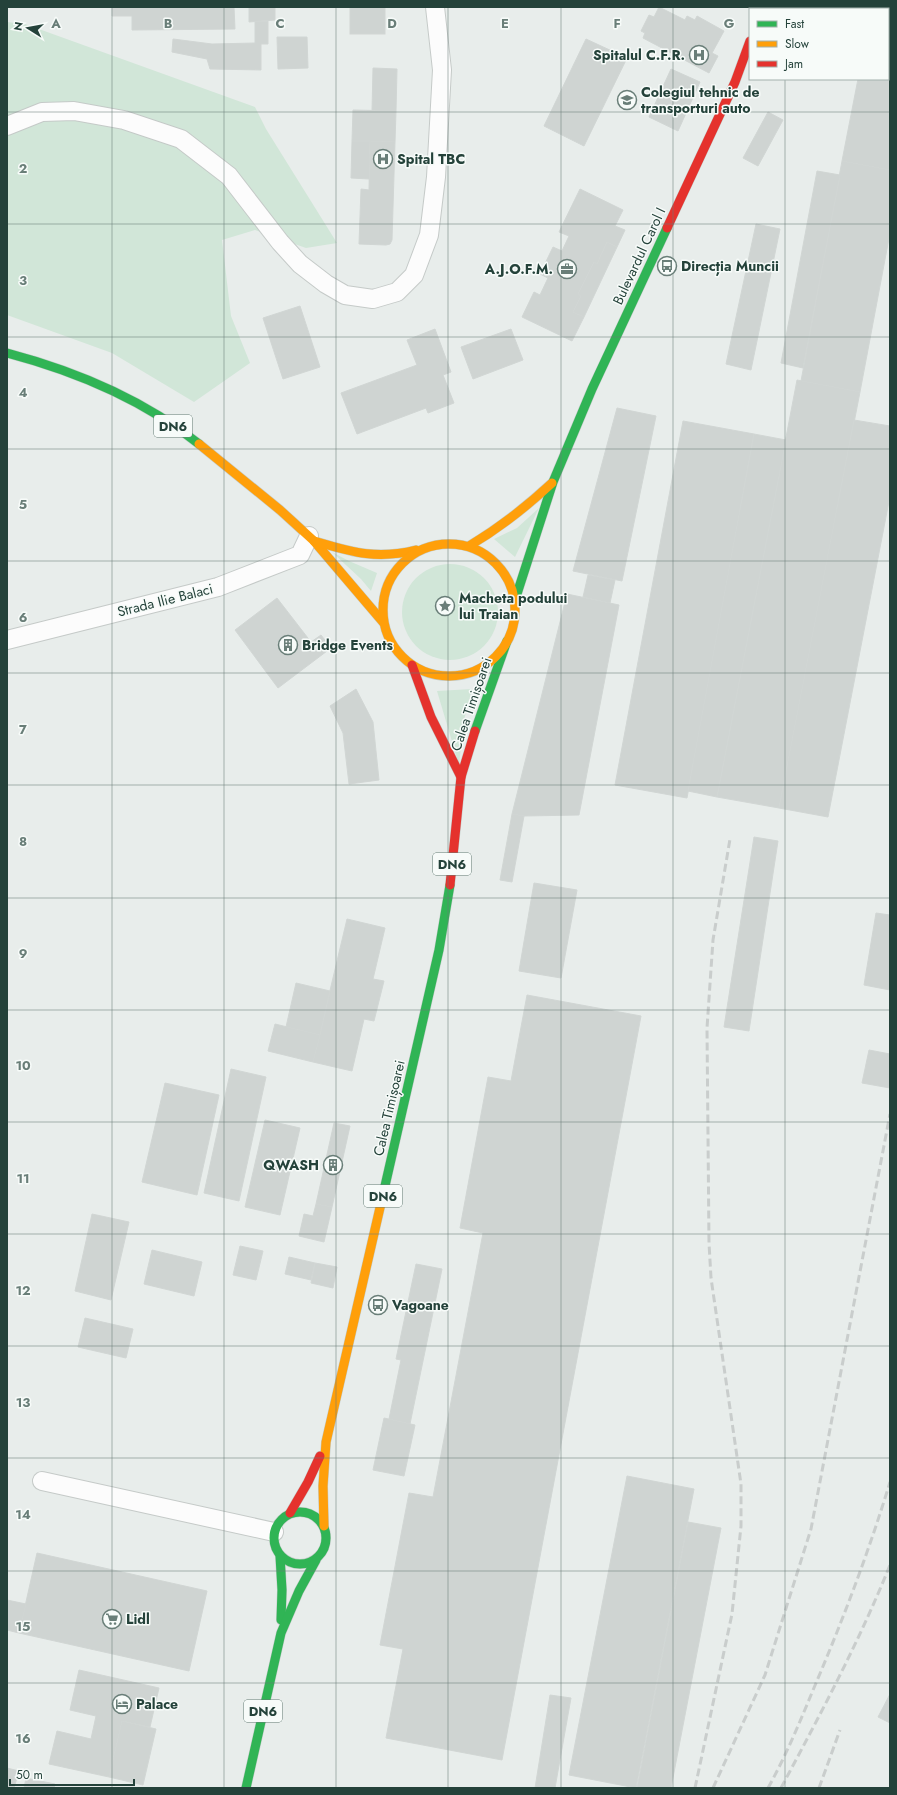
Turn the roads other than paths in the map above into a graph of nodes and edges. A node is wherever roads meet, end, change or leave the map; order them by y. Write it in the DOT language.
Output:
graph roads {
  1 [pos="435,7"];
  2 [pos="749,44"];
  3 [pos="749,75"];
  4 [pos="735,82"];
  5 [pos="7,126"];
  6 [pos="7,353"];
  7 [pos="553,482"];
  8 [pos="312,538"];
  9 [pos="469,546"];
  10 [pos="420,549"];
  11 [pos="515,600"];
  12 [pos="383,622"];
  13 [pos="7,640"];
  14 [pos="507,641"];
  15 [pos="412,666"];
  16 [pos="461,777"];
  17 [pos="326,1442"];
  18 [pos="42,1481"];
  19 [pos="290,1513"];
  20 [pos="324,1526"];
  21 [pos="274,1532"];
  22 [pos="280,1556"];
  23 [pos="316,1560"];
  24 [pos="281,1633"];
  25 [pos="246,1788"];
  1 -- 5 [label="street"];
  2 -- 4 [label="main road, Bulevardul Carol I"];
  3 -- 4 [label="main road"];
  4 -- 7 [label="main road, Bulevardul Carol I"];
  6 -- 8 [label="main road, DN6"];
  7 -- 9 [label="main road, Bulevardul Carol I"];
  7 -- 11 [label="main road, Bulevardul Carol I"];
  8 -- 10 [label="main road, DN6"];
  8 -- 12 [label="main road, DN6"];
  8 -- 13 [label="street, Strada Ilie Balaci"];
  9 -- 10 [label="main road, DN6"];
  9 -- 11 [label="main road, DN6"];
  10 -- 12 [label="main road, DN6"];
  11 -- 14 [label="main road, DN6"];
  12 -- 15 [label="main road, DN6"];
  14 -- 15 [label="main road, DN6"];
  14 -- 16 [label="main road, Calea Timișoarei / DN6"];
  15 -- 16 [label="main road, Calea Timișoarei / DN6"];
  16 -- 17 [label="main road, Calea Timișoarei / DN6"];
  17 -- 19 [label="main road, Calea Timișoarei / DN6"];
  17 -- 20 [label="main road, Calea Timișoarei / DN6"];
  18 -- 21 [label="street"];
  19 -- 20 [label="main road"];
  19 -- 21 [label="main road, DN6"];
  20 -- 23 [label="main road, DN6"];
  21 -- 22 [label="main road, DN6"];
  22 -- 23 [label="main road"];
  22 -- 24 [label="main road, DN6"];
  23 -- 24 [label="main road, DN6"];
  24 -- 25 [label="main road, DN6"];
}
